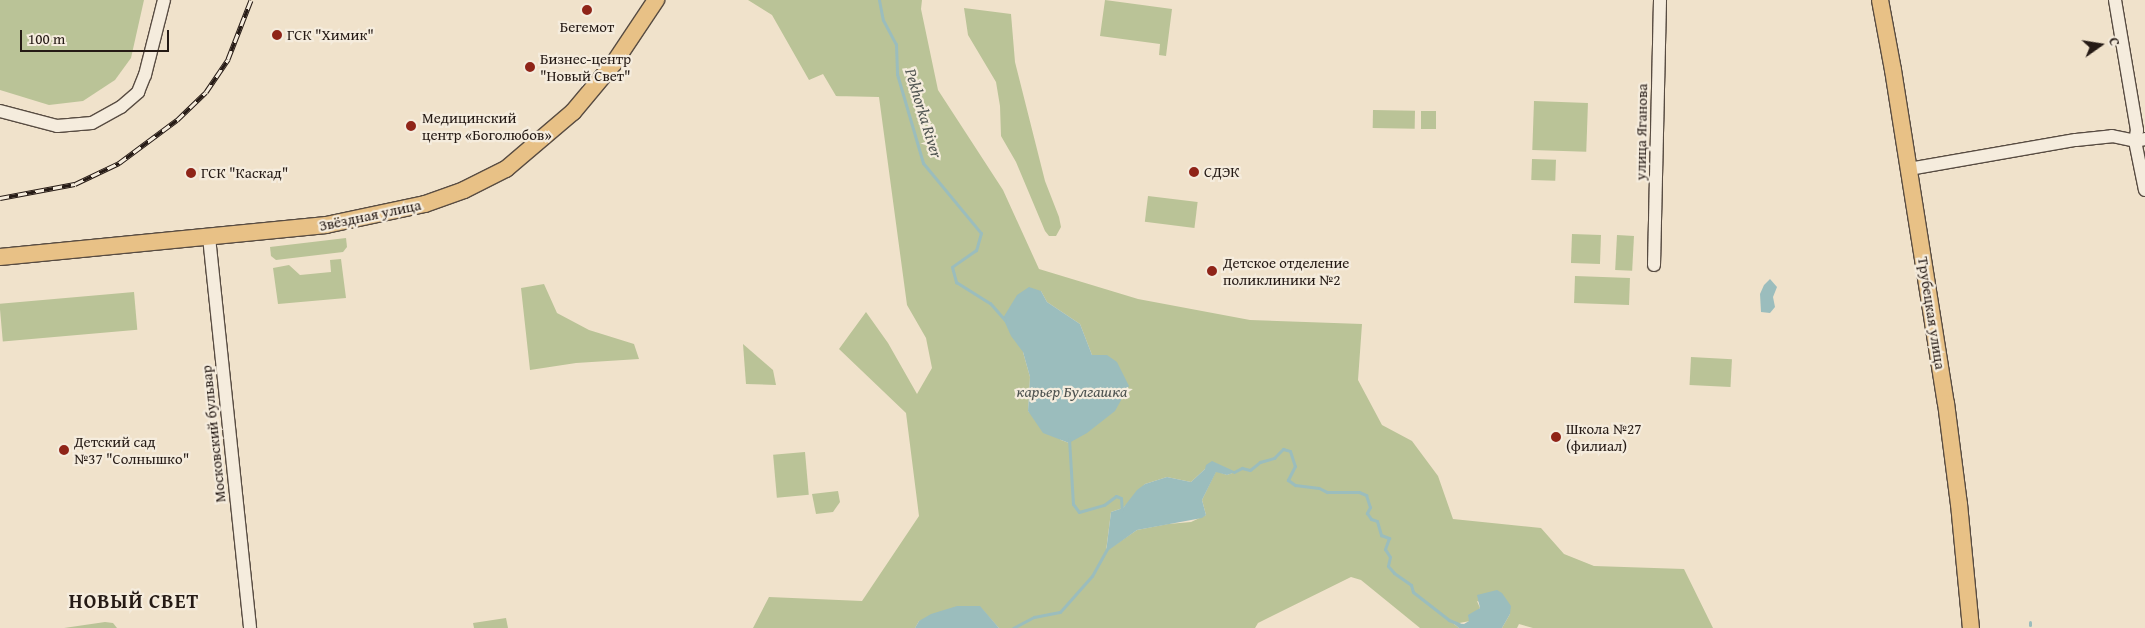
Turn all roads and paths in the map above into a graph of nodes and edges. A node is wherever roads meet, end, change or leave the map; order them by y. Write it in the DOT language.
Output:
graph roads {
  1 [pos="164,0"];
  2 [pos="656,0"];
  3 [pos="1660,0"];
  4 [pos="1880,0"];
  5 [pos="2115,0"];
  6 [pos="0,111"];
  7 [pos="2140,140"];
  8 [pos="1909,169"];
  9 [pos="2145,190"];
  10 [pos="208,238"];
  11 [pos="0,257"];
  12 [pos="1654,265"];
  13 [pos="250,628"];
  14 [pos="1971,628"];
  1 -- 6 [label="street"];
  2 -- 10 [label="main road, Звёздная улица"];
  3 -- 12 [label="street, улица Яганова"];
  4 -- 8 [label="main road, Трубецкая улица"];
  5 -- 7 [label="street"];
  7 -- 8 [label="street"];
  7 -- 9 [label="street"];
  8 -- 14 [label="main road, Трубецкая улица"];
  10 -- 11 [label="main road, Звёздная улица"];
  10 -- 13 [label="street, Московский бульвар"];
}
